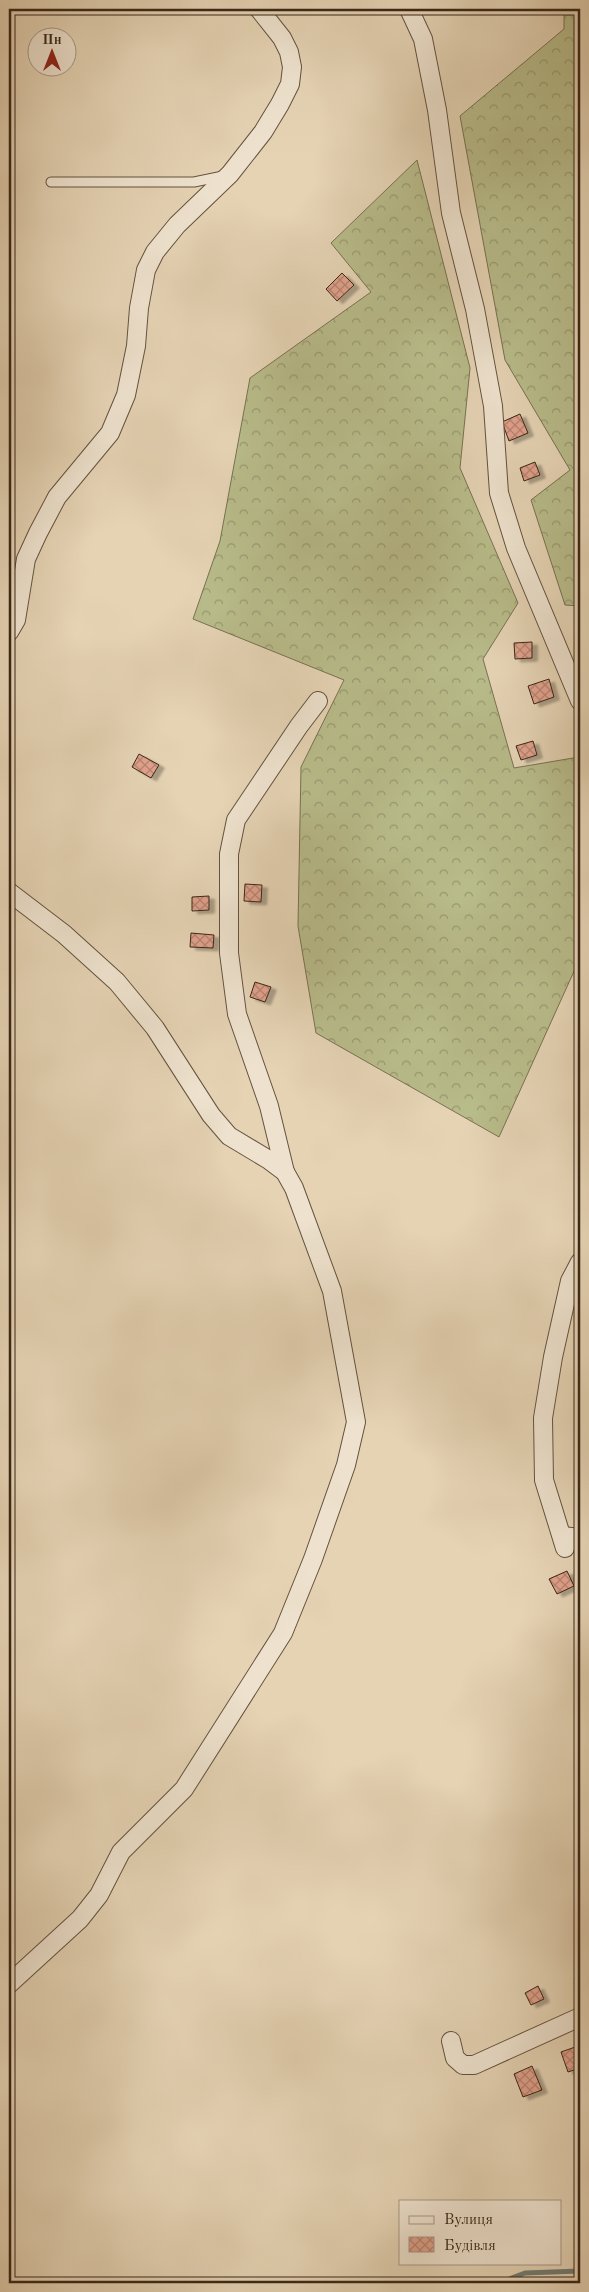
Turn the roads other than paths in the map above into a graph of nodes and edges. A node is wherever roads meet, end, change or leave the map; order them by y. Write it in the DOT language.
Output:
graph roads {
  1 [pos="259,9"];
  2 [pos="409,9"];
  3 [pos="230,174"];
  4 [pos="51,182"];
  5 [pos="9,632"];
  6 [pos="318,701"];
  7 [pos="580,701"];
  8 [pos="9,892"];
  9 [pos="285,1172"];
  10 [pos="580,1262"];
  11 [pos="580,1538"];
  12 [pos="9,1984"];
  13 [pos="580,2018"];
  14 [pos="451,2041"];
  1 -- 3 [label="street"];
  2 -- 7 [label="street"];
  3 -- 4 [label="lane"];
  3 -- 5 [label="street"];
  6 -- 9 [label="street"];
  8 -- 9 [label="street"];
  9 -- 12 [label="street"];
  10 -- 11 [label="street"];
  13 -- 14 [label="street"];
}
